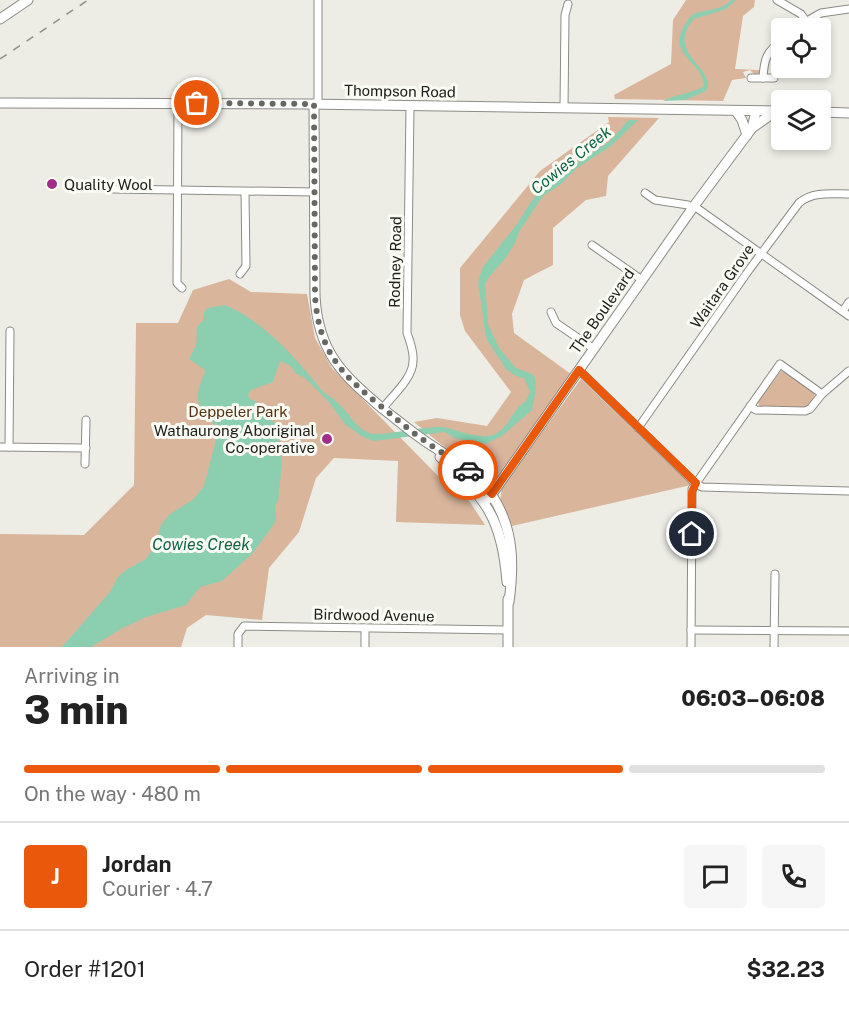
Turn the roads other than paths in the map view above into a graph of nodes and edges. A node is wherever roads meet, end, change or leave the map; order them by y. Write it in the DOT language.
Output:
graph roads {
  1 [pos="28,0"];
  2 [pos="318,0"];
  3 [pos="777,0"];
  4 [pos="568,4"];
  5 [pos="849,9"];
  6 [pos="804,18"];
  7 [pos="812,18"];
  8 [pos="0,19"];
  9 [pos="771,48"];
  10 [pos="751,78"];
  11 [pos="763,78"];
  12 [pos="771,78"];
  13 [pos="0,101"];
  14 [pos="178,103"];
  15 [pos="316,104"];
  16 [pos="410,106"];
  17 [pos="564,108"];
  18 [pos="736,111"];
  19 [pos="756,111"];
  20 [pos="771,111"];
  21 [pos="831,112"];
  22 [pos="849,112"];
  23 [pos="771,117"];
  24 [pos="750,132"];
  25 [pos="112,189"];
  26 [pos="178,190"];
  27 [pos="245,192"];
  28 [pos="315,192"];
  29 [pos="645,193"];
  30 [pos="849,194"];
  31 [pos="693,207"];
  32 [pos="592,245"];
  33 [pos="761,254"];
  34 [pos="240,274"];
  35 [pos="642,280"];
  36 [pos="182,288"];
  37 [pos="849,302"];
  38 [pos="551,312"];
  39 [pos="846,314"];
  40 [pos="10,331"];
  41 [pos="594,349"];
  42 [pos="579,370"];
  43 [pos="849,371"];
  44 [pos="822,394"];
  45 [pos="750,406"];
  46 [pos="382,408"];
  47 [pos="86,420"];
  48 [pos="638,428"];
  49 [pos="0,447"];
  50 [pos="9,447"];
  51 [pos="86,448"];
  52 [pos="85,464"];
  53 [pos="696,483"];
  54 [pos="849,491"];
  55 [pos="488,498"];
  56 [pos="775,573"];
  57 [pos="365,628"];
  58 [pos="508,630"];
  59 [pos="691,630"];
  60 [pos="775,631"];
  61 [pos="849,631"];
  62 [pos="238,647"];
  63 [pos="365,647"];
  64 [pos="508,647"];
  65 [pos="691,647"];
  66 [pos="774,647"];
  1 -- 8 [label="main road"];
  2 -- 15 [label="street"];
  3 -- 6 [label="street"];
  4 -- 17 [label="street"];
  5 -- 7 [label="street"];
  9 -- 11 [label="street"];
  10 -- 11 [label="street"];
  11 -- 12 [label="street"];
  13 -- 14 [label="main road, Thompson Road"];
  14 -- 15 [label="main road, Thompson Road"];
  14 -- 26 [label="street"];
  15 -- 16 [label="main road, Thompson Road"];
  15 -- 28 [label="main road"];
  16 -- 17 [label="main road, Thompson Road"];
  16 -- 46 [label="street, Rodney Road"];
  17 -- 18 [label="main road, Thompson Road"];
  18 -- 19 [label="main road, Thompson Road"];
  18 -- 24 [label="main road"];
  19 -- 20 [label="main road, Thompson Road"];
  19 -- 24 [label="main road, The Boulevard"];
  21 -- 22 [label="main road"];
  23 -- 24 [label="main road"];
  24 -- 31 [label="main road, The Boulevard"];
  25 -- 26 [label="street"];
  26 -- 27 [label="street"];
  26 -- 36 [label="street"];
  27 -- 28 [label="street"];
  27 -- 34 [label="street"];
  28 -- 46 [label="main road"];
  29 -- 31 [label="street"];
  30 -- 33 [label="street, Waitara Grove"];
  31 -- 33 [label="street"];
  31 -- 35 [label="main road, The Boulevard"];
  32 -- 35 [label="street"];
  33 -- 39 [label="street"];
  33 -- 48 [label="street, Waitara Grove"];
  35 -- 41 [label="main road, The Boulevard"];
  37 -- 39 [label="street"];
  38 -- 41 [label="street"];
  40 -- 50 [label="street"];
  41 -- 42 [label="main road, The Boulevard"];
  42 -- 48 [label="street"];
  42 -- 55 [label="main road, The Boulevard"];
  43 -- 44 [label="street"];
  44 -- 45 [label="street"];
  44 -- 45 [label="street"];
  45 -- 53 [label="street"];
  46 -- 55 [label="main road"];
  47 -- 51 [label="street"];
  48 -- 53 [label="street"];
  49 -- 50 [label="street"];
  50 -- 51 [label="street"];
  51 -- 52 [label="street"];
  53 -- 54 [label="street"];
  53 -- 59 [label="street"];
  55 -- 58 [label="main road"];
  56 -- 60 [label="street"];
  57 -- 58 [label="street, Birdwood Avenue"];
  57 -- 62 [label="street, Birdwood Avenue"];
  57 -- 63 [label="street"];
  58 -- 64 [label="main road"];
  59 -- 60 [label="street"];
  59 -- 65 [label="street"];
  60 -- 61 [label="street"];
  60 -- 66 [label="street"];
}
